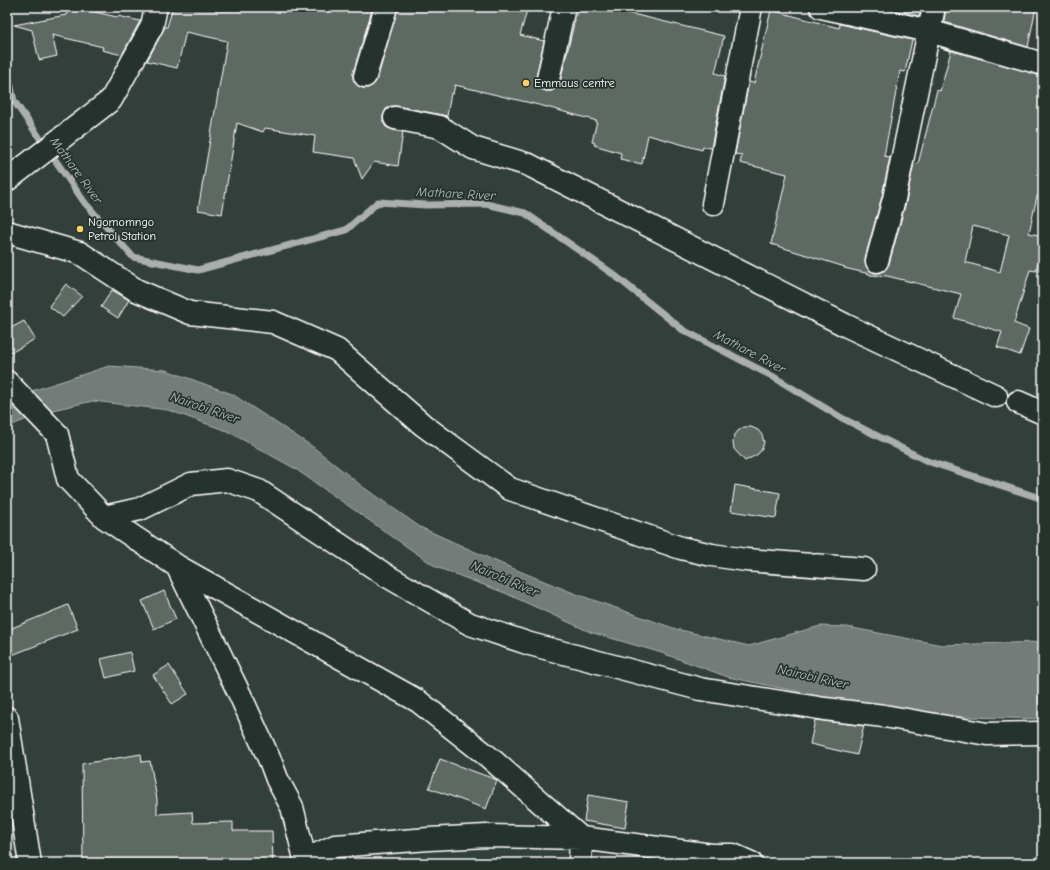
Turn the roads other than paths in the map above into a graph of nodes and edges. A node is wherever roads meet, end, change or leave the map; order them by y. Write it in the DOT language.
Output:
graph roads {
  1 [pos="156,7"];
  2 [pos="386,7"];
  3 [pos="564,7"];
  4 [pos="751,7"];
  5 [pos="821,7"];
  6 [pos="934,7"];
  7 [pos="929,31"];
  8 [pos="1043,64"];
  9 [pos="365,76"];
  10 [pos="548,79"];
  11 [pos="395,118"];
  12 [pos="7,180"];
  13 [pos="713,204"];
  14 [pos="7,232"];
  15 [pos="877,261"];
  16 [pos="7,382"];
  17 [pos="996,396"];
  18 [pos="1018,402"];
  19 [pos="1043,413"];
  20 [pos="104,517"];
  21 [pos="177,566"];
  22 [pos="864,569"];
  23 [pos="7,718"];
  24 [pos="1043,734"];
  25 [pos="581,838"];
  26 [pos="306,861"];
  27 [pos="30,863"];
  28 [pos="580,863"];
  29 [pos="750,863"];
  1 -- 12 [label="street"];
  2 -- 9 [label="street"];
  3 -- 10 [label="street"];
  4 -- 13 [label="street"];
  5 -- 7 [label="street"];
  6 -- 7 [label="street"];
  7 -- 8 [label="street"];
  7 -- 15 [label="street"];
  11 -- 17 [label="street"];
  14 -- 22 [label="street"];
  16 -- 20 [label="street"];
  18 -- 19 [label="street"];
  20 -- 21 [label="street"];
  20 -- 24 [label="street"];
  21 -- 25 [label="street"];
  21 -- 26 [label="street"];
  23 -- 27 [label="street"];
  25 -- 26 [label="street"];
  25 -- 28 [label="street"];
  25 -- 29 [label="street"];
}
